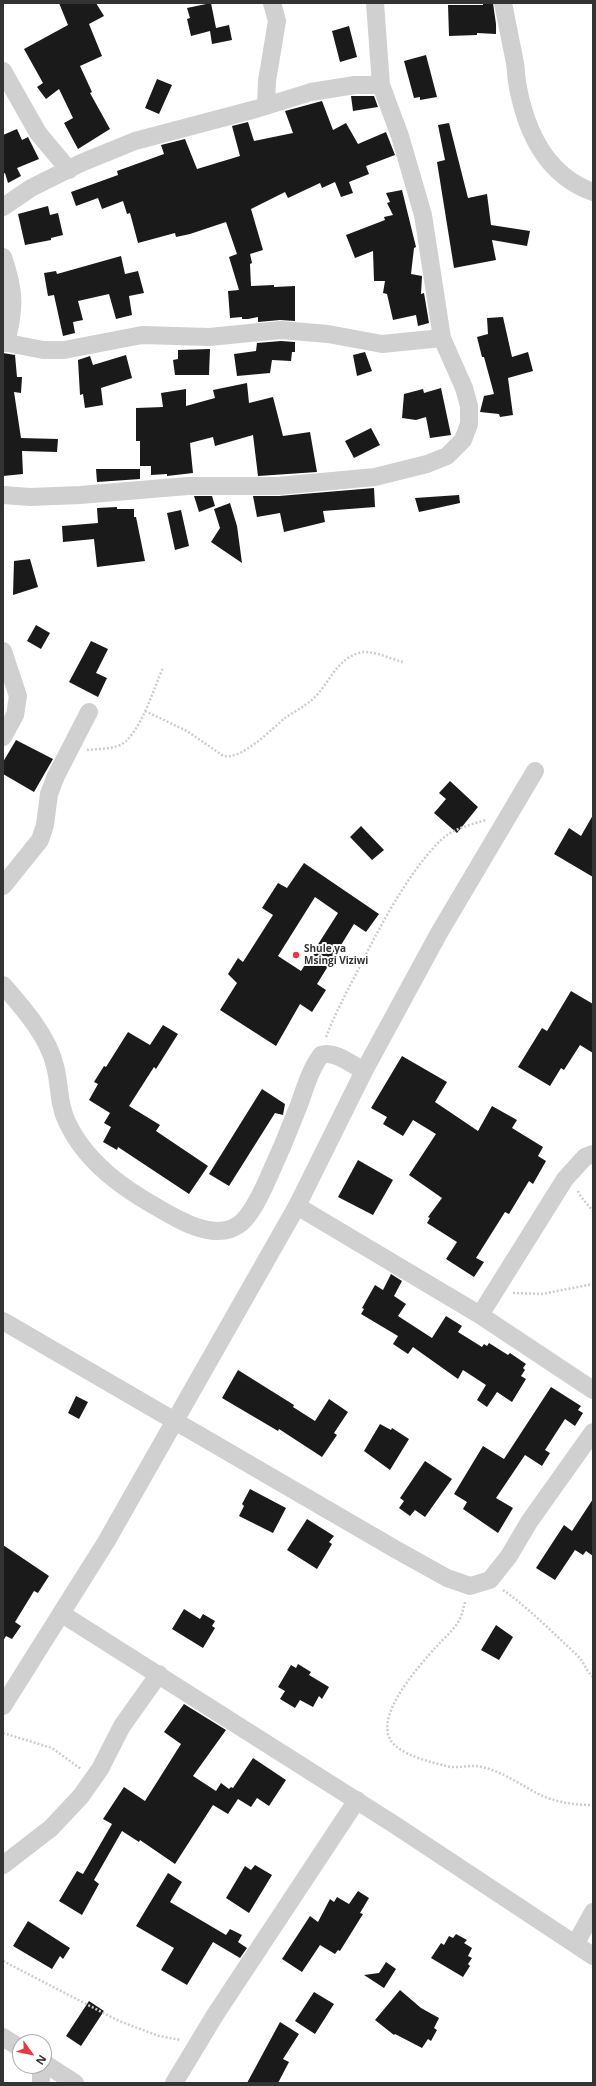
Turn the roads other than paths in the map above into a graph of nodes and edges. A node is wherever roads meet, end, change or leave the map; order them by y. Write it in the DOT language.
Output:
graph roads {
  1 [pos="272,3"];
  2 [pos="375,3"];
  3 [pos="503,3"];
  4 [pos="3,71"];
  5 [pos="381,85"];
  6 [pos="266,105"];
  7 [pos="69,170"];
  8 [pos="593,192"];
  9 [pos="3,207"];
  10 [pos="3,257"];
  11 [pos="442,338"];
  12 [pos="5,343"];
  13 [pos="3,495"];
  14 [pos="3,651"];
  15 [pos="89,712"];
  16 [pos="3,737"];
  17 [pos="535,771"];
  18 [pos="3,886"];
  19 [pos="3,985"];
  20 [pos="364,1072"];
  21 [pos="593,1154"];
  22 [pos="297,1206"];
  23 [pos="480,1315"];
  24 [pos="3,1321"];
  25 [pos="593,1390"];
  26 [pos="174,1420"];
  27 [pos="593,1432"];
  28 [pos="62,1614"];
  29 [pos="159,1674"];
  30 [pos="3,1706"];
  31 [pos="357,1800"];
  32 [pos="3,1865"];
  33 [pos="593,1912"];
  34 [pos="576,1943"];
  35 [pos="593,1956"];
  36 [pos="3,2037"];
  37 [pos="12,2043"];
  38 [pos="52,2068"];
  39 [pos="75,2083"];
  40 [pos="174,2083"];
  1 -- 6 [label="street"];
  2 -- 5 [label="street"];
  3 -- 8 [label="street"];
  4 -- 7 [label="street"];
  5 -- 6 [label="street"];
  5 -- 11 [label="street"];
  6 -- 7 [label="street"];
  7 -- 9 [label="street"];
  10 -- 12 [label="street"];
  11 -- 12 [label="street"];
  11 -- 13 [label="street"];
  14 -- 16 [label="street"];
  15 -- 18 [label="street"];
  17 -- 20 [label="street"];
  19 -- 20 [label="street"];
  20 -- 22 [label="street"];
  21 -- 23 [label="street"];
  22 -- 23 [label="street"];
  22 -- 26 [label="street"];
  23 -- 25 [label="street"];
  24 -- 26 [label="street"];
  26 -- 27 [label="street"];
  26 -- 28 [label="street"];
  28 -- 29 [label="street"];
  28 -- 30 [label="street"];
  29 -- 31 [label="street"];
  29 -- 32 [label="street"];
  31 -- 34 [label="street"];
  31 -- 40 [label="street"];
  33 -- 34 [label="street"];
  34 -- 35 [label="street"];
  36 -- 37 [label="street"];
  38 -- 39 [label="street"];
}
